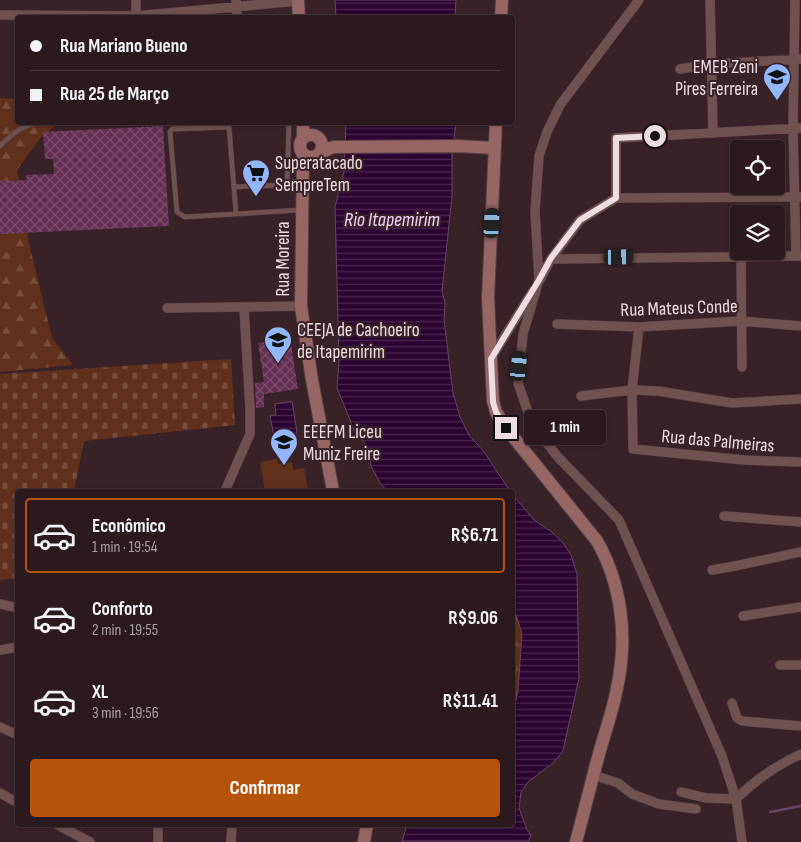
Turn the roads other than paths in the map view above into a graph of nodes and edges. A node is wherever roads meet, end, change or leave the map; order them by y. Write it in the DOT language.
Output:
graph roads {
  1 [pos="136,0"];
  2 [pos="502,0"];
  3 [pos="639,0"];
  4 [pos="710,0"];
  5 [pos="795,0"];
  6 [pos="298,1"];
  7 [pos="236,4"];
  8 [pos="0,15"];
  9 [pos="15,15"];
  10 [pos="136,15"];
  11 [pos="151,15"];
  12 [pos="299,15"];
  13 [pos="501,15"];
  14 [pos="798,59"];
  15 [pos="712,64"];
  16 [pos="680,69"];
  17 [pos="28,125"];
  18 [pos="289,125"];
  19 [pos="305,125"];
  20 [pos="308,125"];
  21 [pos="496,125"];
  22 [pos="797,128"];
  23 [pos="713,133"];
  24 [pos="0,146"];
  25 [pos="319,147"];
  26 [pos="495,148"];
  27 [pos="234,187"];
  28 [pos="798,197"];
  29 [pos="616,198"];
  30 [pos="301,210"];
  31 [pos="236,213"];
  32 [pos="730,256"];
  33 [pos="785,256"];
  34 [pos="799,256"];
  35 [pos="551,258"];
  36 [pos="741,260"];
  37 [pos="539,280"];
  38 [pos="301,306"];
  39 [pos="167,308"];
  40 [pos="244,308"];
  41 [pos="741,321"];
  42 [pos="557,324"];
  43 [pos="801,326"];
  44 [pos="639,327"];
  45 [pos="491,359"];
  46 [pos="742,367"];
  47 [pos="632,390"];
  48 [pos="581,396"];
  49 [pos="801,399"];
  50 [pos="801,462"];
  51 [pos="226,489"];
  52 [pos="333,489"];
  53 [pos="724,516"];
  54 [pos="801,522"];
  55 [pos="801,552"];
  56 [pos="712,570"];
  57 [pos="0,604"];
  58 [pos="15,607"];
  59 [pos="801,607"];
  60 [pos="742,616"];
  61 [pos="15,648"];
  62 [pos="0,650"];
  63 [pos="801,664"];
  64 [pos="780,665"];
  65 [pos="732,703"];
  66 [pos="801,726"];
  67 [pos="0,727"];
  68 [pos="15,734"];
  69 [pos="801,754"];
  70 [pos="593,775"];
  71 [pos="681,792"];
  72 [pos="0,793"];
  73 [pos="736,799"];
  74 [pos="15,800"];
  75 [pos="696,809"];
  76 [pos="62,827"];
  77 [pos="158,827"];
  78 [pos="232,827"];
  79 [pos="366,827"];
  80 [pos="90,842"];
  81 [pos="158,842"];
  82 [pos="231,842"];
  83 [pos="364,842"];
  84 [pos="576,842"];
  85 [pos="742,842"];
  1 -- 10 [label="street"];
  2 -- 13 [label="street"];
  3 -- 37 [label="street"];
  4 -- 15 [label="street"];
  5 -- 14 [label="street"];
  6 -- 7 [label="street"];
  6 -- 12 [label="street"];
  7 -- 11 [label="street"];
  8 -- 9 [label="street"];
  14 -- 15 [label="street"];
  14 -- 22 [label="street"];
  15 -- 16 [label="street"];
  15 -- 23 [label="street"];
  17 -- 24 [label="lane"];
  18 -- 27 [label="lane"];
  19 -- 25 [label="street"];
  20 -- 25 [label="street"];
  21 -- 26 [label="street"];
  22 -- 23 [label="street"];
  22 -- 28 [label="street"];
  23 -- 29 [label="street"];
  25 -- 26 [label="street"];
  25 -- 30 [label="street, Rua Moreira"];
  26 -- 45 [label="street"];
  27 -- 31 [label="lane"];
  27 -- 31 [label="lane"];
  28 -- 29 [label="street"];
  28 -- 34 [label="street"];
  29 -- 35 [label="street"];
  30 -- 31 [label="lane"];
  30 -- 38 [label="street, Rua Moreira"];
  32 -- 35 [label="street"];
  33 -- 34 [label="street"];
  35 -- 37 [label="street"];
  36 -- 41 [label="street"];
  37 -- 45 [label="street"];
  37 -- 73 [label="street"];
  38 -- 40 [label="street"];
  38 -- 52 [label="street, Rua Moreira"];
  39 -- 40 [label="street"];
  40 -- 51 [label="street"];
  41 -- 43 [label="street, Rua Mateus Conde"];
  41 -- 44 [label="street, Rua Mateus Conde"];
  41 -- 46 [label="street"];
  42 -- 44 [label="street, Rua Mateus Conde"];
  44 -- 47 [label="street"];
  45 -- 70 [label="street"];
  47 -- 48 [label="street"];
  47 -- 49 [label="street"];
  47 -- 50 [label="street, Rua das Palmeiras"];
  53 -- 54 [label="street"];
  55 -- 56 [label="street"];
  57 -- 58 [label="street"];
  59 -- 60 [label="street"];
  61 -- 62 [label="street"];
  63 -- 64 [label="street"];
  65 -- 66 [label="street"];
  67 -- 68 [label="street"];
  69 -- 73 [label="street"];
  70 -- 75 [label="street"];
  70 -- 84 [label="street"];
  71 -- 73 [label="street"];
  72 -- 74 [label="street"];
  73 -- 85 [label="street"];
  76 -- 80 [label="street"];
  77 -- 81 [label="street"];
  78 -- 82 [label="street"];
  79 -- 83 [label="street"];
}
